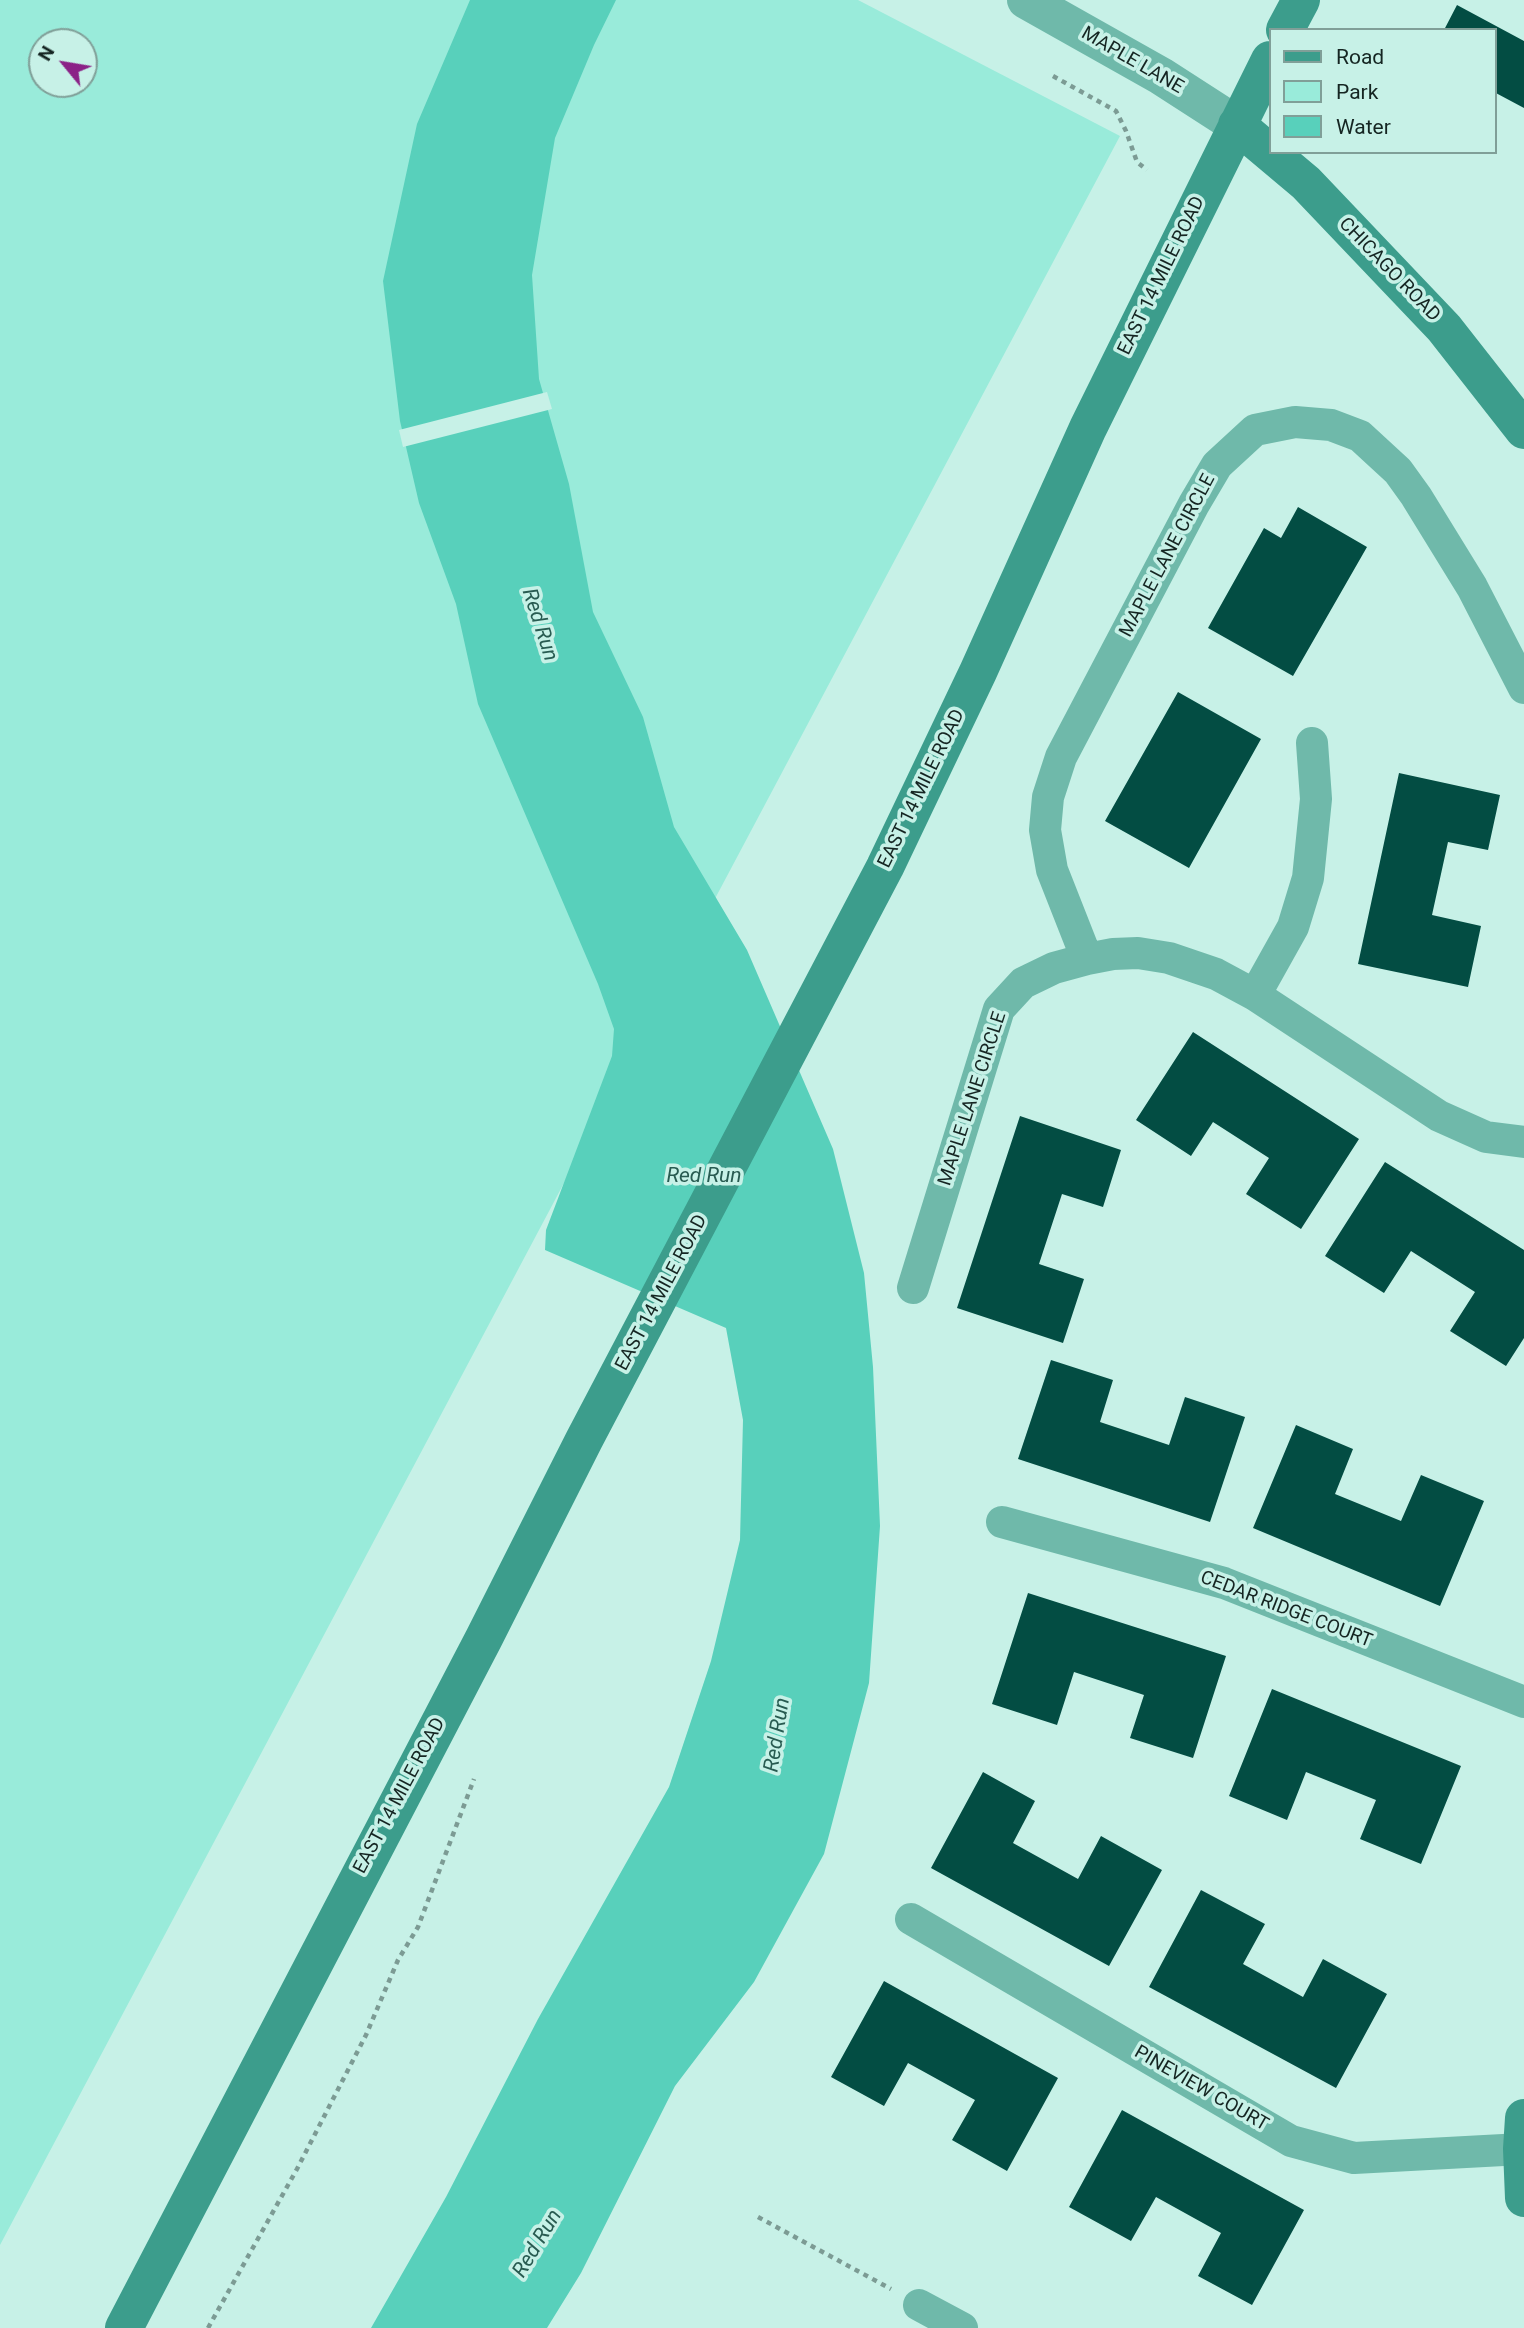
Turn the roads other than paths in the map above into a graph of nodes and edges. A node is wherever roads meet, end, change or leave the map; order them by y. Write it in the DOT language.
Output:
graph roads {
  1 [pos="1026,0"];
  2 [pos="1301,0"];
  3 [pos="1286,28"];
  4 [pos="1268,64"];
  5 [pos="1237,125"];
  6 [pos="1268,151"];
  7 [pos="1272,154"];
  8 [pos="1524,430"];
  9 [pos="1524,688"];
  10 [pos="1312,743"];
  11 [pos="1087,959"];
  12 [pos="1255,995"];
  13 [pos="1524,1142"];
  14 [pos="913,1288"];
  15 [pos="1002,1522"];
  16 [pos="1524,1702"];
  17 [pos="911,1919"];
  18 [pos="1523,2133"];
  19 [pos="1524,2198"];
  20 [pos="919,2305"];
  21 [pos="124,2328"];
  22 [pos="961,2328"];
  1 -- 5 [label="street, MAPLE LANE"];
  2 -- 3 [label="main road"];
  4 -- 5 [label="main road, EAST 14 MILE ROAD"];
  5 -- 6 [label="main road, CHICAGO ROAD"];
  5 -- 21 [label="main road, EAST 14 MILE ROAD"];
  7 -- 8 [label="main road, CHICAGO ROAD"];
  9 -- 11 [label="street, MAPLE LANE CIRCLE"];
  10 -- 12 [label="street"];
  11 -- 12 [label="street, MAPLE LANE CIRCLE"];
  11 -- 14 [label="street, MAPLE LANE CIRCLE"];
  12 -- 13 [label="street, MAPLE LANE CIRCLE"];
  15 -- 16 [label="street, CEDAR RIDGE COURT"];
  17 -- 18 [label="street, PINEVIEW COURT"];
  18 -- 19 [label="main road"];
  20 -- 22 [label="street"];
}
